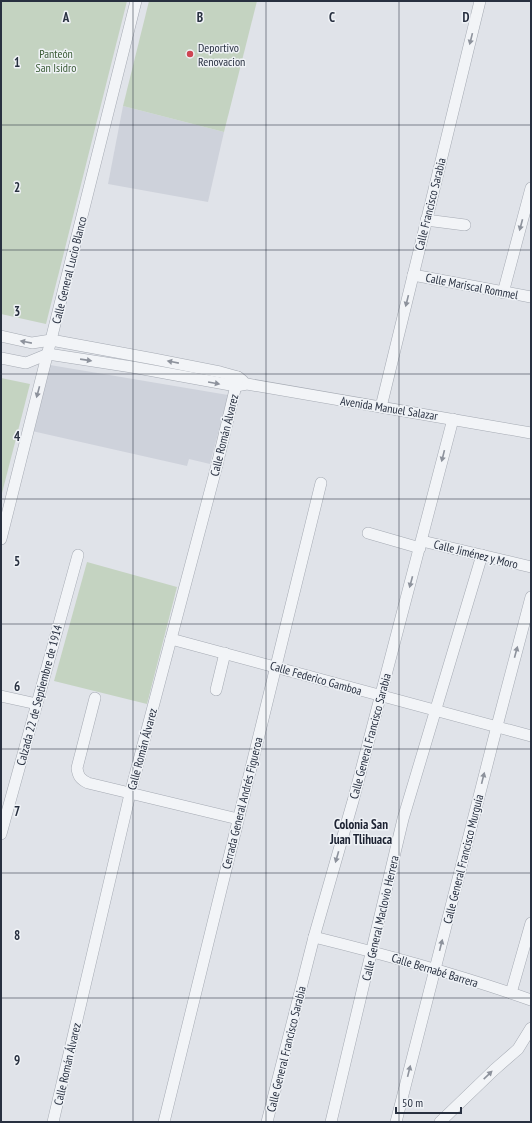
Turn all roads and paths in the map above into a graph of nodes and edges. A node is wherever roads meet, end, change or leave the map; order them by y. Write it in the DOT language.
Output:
graph roads {
  1 [pos="136,1"];
  2 [pos="480,1"];
  3 [pos="531,188"];
  4 [pos="426,220"];
  5 [pos="465,225"];
  6 [pos="413,275"];
  7 [pos="503,293"];
  8 [pos="531,297"];
  9 [pos="1,336"];
  10 [pos="51,340"];
  11 [pos="48,354"];
  12 [pos="134,355"];
  13 [pos="1,358"];
  14 [pos="132,367"];
  15 [pos="240,382"];
  16 [pos="381,407"];
  17 [pos="453,419"];
  18 [pos="531,432"];
  19 [pos="321,483"];
  20 [pos="368,533"];
  21 [pos="1,539"];
  22 [pos="421,544"];
  23 [pos="78,555"];
  24 [pos="482,555"];
  25 [pos="531,567"];
  26 [pos="531,597"];
  27 [pos="170,639"];
  28 [pos="225,653"];
  29 [pos="276,667"];
  30 [pos="216,690"];
  31 [pos="1,696"];
  32 [pos="381,696"];
  33 [pos="95,698"];
  34 [pos="37,704"];
  35 [pos="436,710"];
  36 [pos="496,726"];
  37 [pos="531,736"];
  38 [pos="130,794"];
  39 [pos="238,819"];
  40 [pos="1,834"];
  41 [pos="531,923"];
  42 [pos="314,937"];
  43 [pos="372,951"];
  44 [pos="434,969"];
  45 [pos="511,993"];
  46 [pos="531,1000"];
  47 [pos="531,1028"];
  48 [pos="53,1122"];
  49 [pos="164,1122"];
  50 [pos="267,1122"];
  51 [pos="331,1122"];
  52 [pos="396,1122"];
  53 [pos="440,1122"];
  1 -- 10 [label="street, Calle General Lucio Blanco"];
  2 -- 4 [label="street, Calle Francisco Sarabia, one-way"];
  3 -- 7 [label="street, one-way"];
  4 -- 5 [label="street"];
  4 -- 6 [label="street, Calle Francisco Sarabia"];
  6 -- 7 [label="street, Calle Mariscal Rommel"];
  6 -- 16 [label="street, Calle Francisco Sarabia, one-way"];
  7 -- 8 [label="street, Calle Mariscal Rommel"];
  10 -- 9 [label="street, Avenida Manuel Salazar, one-way"];
  10 -- 11 [label="street, Calle General Lucio Blanco"];
  10 -- 12 [label="street, Avenida Manuel Salazar"];
  11 -- 13 [label="street"];
  11 -- 14 [label="street, Avenida Manuel Salazar, one-way"];
  11 -- 21 [label="street, Calle General Lucio Blanco, one-way"];
  12 -- 14 [label="street"];
  15 -- 12 [label="street, Avenida Manuel Salazar, one-way"];
  14 -- 15 [label="street, Avenida Manuel Salazar, one-way"];
  15 -- 16 [label="street, Avenida Manuel Salazar"];
  15 -- 27 [label="street, Calle Román Álvarez"];
  16 -- 17 [label="street, Avenida Manuel Salazar"];
  17 -- 18 [label="street, Avenida Manuel Salazar"];
  17 -- 22 [label="street, Calle General Francisco Sarabia, one-way"];
  19 -- 29 [label="street, Cerrada General Andrés Figueroa"];
  20 -- 22 [label="street, Calle Jiménez y Moro"];
  22 -- 24 [label="street, Calle Jiménez y Moro"];
  22 -- 32 [label="street, Calle General Francisco Sarabia, one-way"];
  23 -- 34 [label="street, Calzada 22 de Septiembre de 1914"];
  24 -- 25 [label="street, Calle Jiménez y Moro"];
  24 -- 35 [label="street, Calle General Maclovio Herrera"];
  36 -- 26 [label="street, Calle General Francisco Murguía, one-way"];
  27 -- 28 [label="street, Calle Federico Gamboa"];
  27 -- 38 [label="street, Calle Román Álvarez"];
  28 -- 29 [label="street, Calle Federico Gamboa"];
  28 -- 30 [label="street"];
  29 -- 32 [label="street, Calle Federico Gamboa"];
  29 -- 39 [label="street, Cerrada General Andrés Figueroa"];
  31 -- 34 [label="street"];
  32 -- 35 [label="street, Calle Federico Gamboa"];
  32 -- 42 [label="street, Calle General Francisco Sarabia, one-way"];
  33 -- 38 [label="street"];
  34 -- 40 [label="street, Calzada 22 de Septiembre de 1914"];
  35 -- 36 [label="street, Calle Federico Gamboa"];
  35 -- 43 [label="street, Calle General Maclovio Herrera"];
  36 -- 37 [label="street, Calle Federico Gamboa"];
  44 -- 36 [label="street, Calle General Francisco Murguía, one-way"];
  38 -- 39 [label="street"];
  38 -- 48 [label="street, Calle Román Álvarez"];
  39 -- 49 [label="street, Cerrada General Andrés Figueroa"];
  41 -- 45 [label="street"];
  42 -- 43 [label="street, Calle Bernabé Barrera"];
  42 -- 50 [label="street, Calle General Francisco Sarabia"];
  43 -- 44 [label="street, Calle Bernabé Barrera"];
  43 -- 51 [label="street, Calle General Maclovio Herrera"];
  44 -- 45 [label="street, Calle Bernabé Barrera"];
  52 -- 44 [label="street, Calle General Francisco Murguía, one-way"];
  45 -- 46 [label="street, Calle Bernabé Barrera"];
  53 -- 47 [label="street, one-way"];
}
